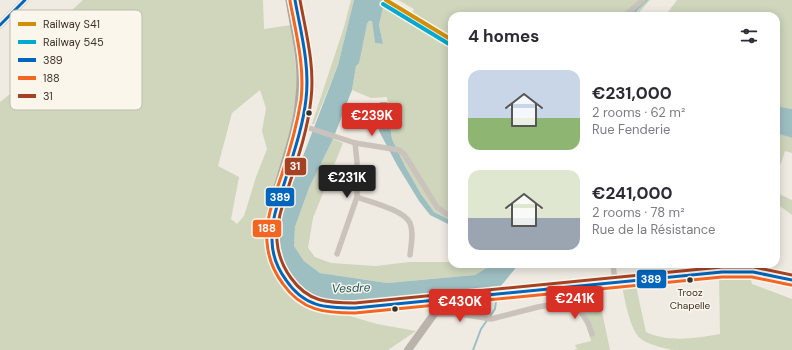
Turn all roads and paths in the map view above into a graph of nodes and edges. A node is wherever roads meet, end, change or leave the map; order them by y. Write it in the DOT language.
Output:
graph roads {
  1 [pos="25,0"];
  2 [pos="290,0"];
  3 [pos="294,0"];
  4 [pos="643,0"];
  5 [pos="15,10"];
  6 [pos="629,12"];
  7 [pos="10,15"];
  8 [pos="0,25"];
  9 [pos="303,126"];
  10 [pos="355,143"];
  11 [pos="356,197"];
  12 [pos="448,214"];
  13 [pos="337,254"];
  14 [pos="410,255"];
  15 [pos="613,268"];
  16 [pos="792,280"];
  17 [pos="615,282"];
  18 [pos="590,284"];
  19 [pos="436,299"];
  20 [pos="573,299"];
  21 [pos="434,314"];
  22 [pos="592,334"];
  23 [pos="408,350"];
  1 -- 5 [label="street"];
  2 -- 9 [label="main road"];
  3 -- 9 [label="main road"];
  4 -- 6 [label="street"];
  7 -- 8 [label="street"];
  9 -- 10 [label="street"];
  9 -- 19 [label="main road"];
  10 -- 11 [label="street"];
  10 -- 12 [label="street"];
  11 -- 13 [label="street"];
  11 -- 14 [label="street"];
  15 -- 17 [label="street"];
  16 -- 17 [label="main road"];
  17 -- 18 [label="main road"];
  18 -- 19 [label="main road"];
  18 -- 20 [label="street"];
  19 -- 21 [label="main road"];
  20 -- 21 [label="street"];
  20 -- 22 [label="street"];
  21 -- 23 [label="main road"];
}
